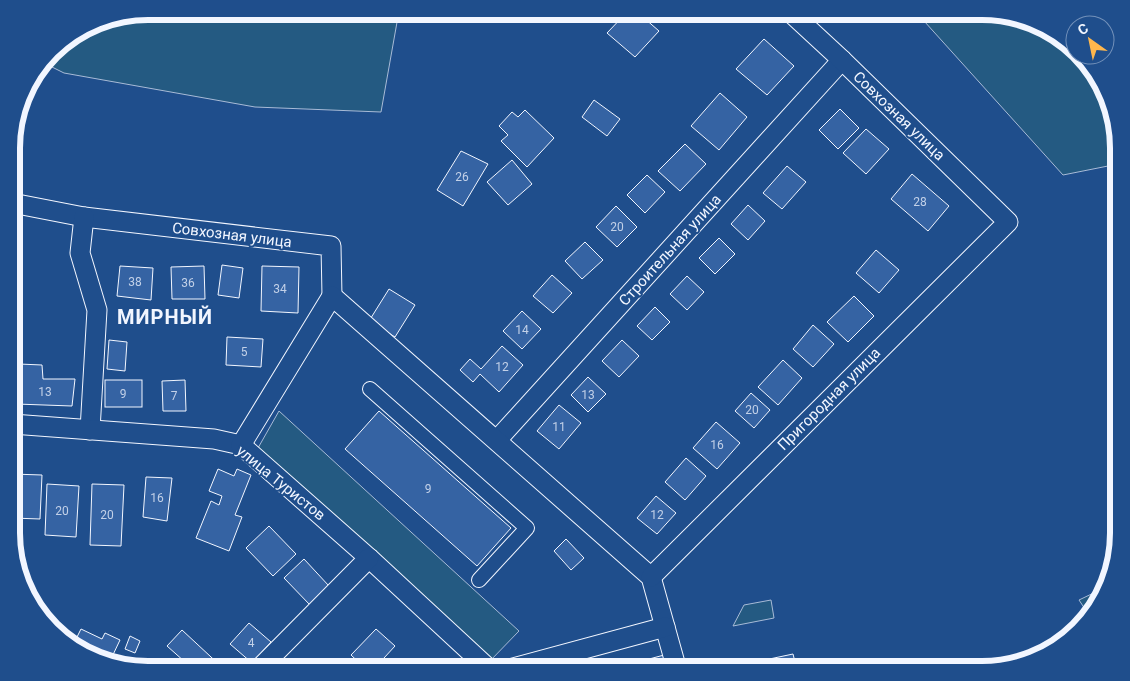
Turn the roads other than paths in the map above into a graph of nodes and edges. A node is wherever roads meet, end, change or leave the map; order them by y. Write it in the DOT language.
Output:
graph roads {
  1 [pos="799,20"];
  2 [pos="842,60"];
  3 [pos="20,205"];
  4 [pos="84,217"];
  5 [pos="1008,222"];
  6 [pos="332,296"];
  7 [pos="370,389"];
  8 [pos="20,425"];
  9 [pos="90,430"];
  10 [pos="495,438"];
  11 [pos="241,446"];
  12 [pos="369,558"];
  13 [pos="651,577"];
  14 [pos="479,580"];
  15 [pos="665,627"];
  16 [pos="267,661"];
  17 [pos="480,661"];
  18 [pos="539,661"];
  19 [pos="674,661"];
  1 -- 2 [label="street, Совхозная улица"];
  2 -- 5 [label="street, Совхозная улица"];
  2 -- 10 [label="street, Строительная улица"];
  3 -- 4 [label="street"];
  4 -- 6 [label="street, Совхозная улица"];
  4 -- 9 [label="street"];
  5 -- 13 [label="street, Пригородная улица"];
  6 -- 10 [label="street"];
  6 -- 11 [label="street"];
  7 -- 14 [label="street"];
  8 -- 9 [label="street, улица Туристов"];
  9 -- 11 [label="street, улица Туристов"];
  10 -- 13 [label="street"];
  11 -- 12 [label="street, улица Туристов"];
  12 -- 16 [label="street"];
  12 -- 17 [label="street, улица Туристов"];
  13 -- 15 [label="street"];
  15 -- 18 [label="street"];
  15 -- 19 [label="street"];
}
